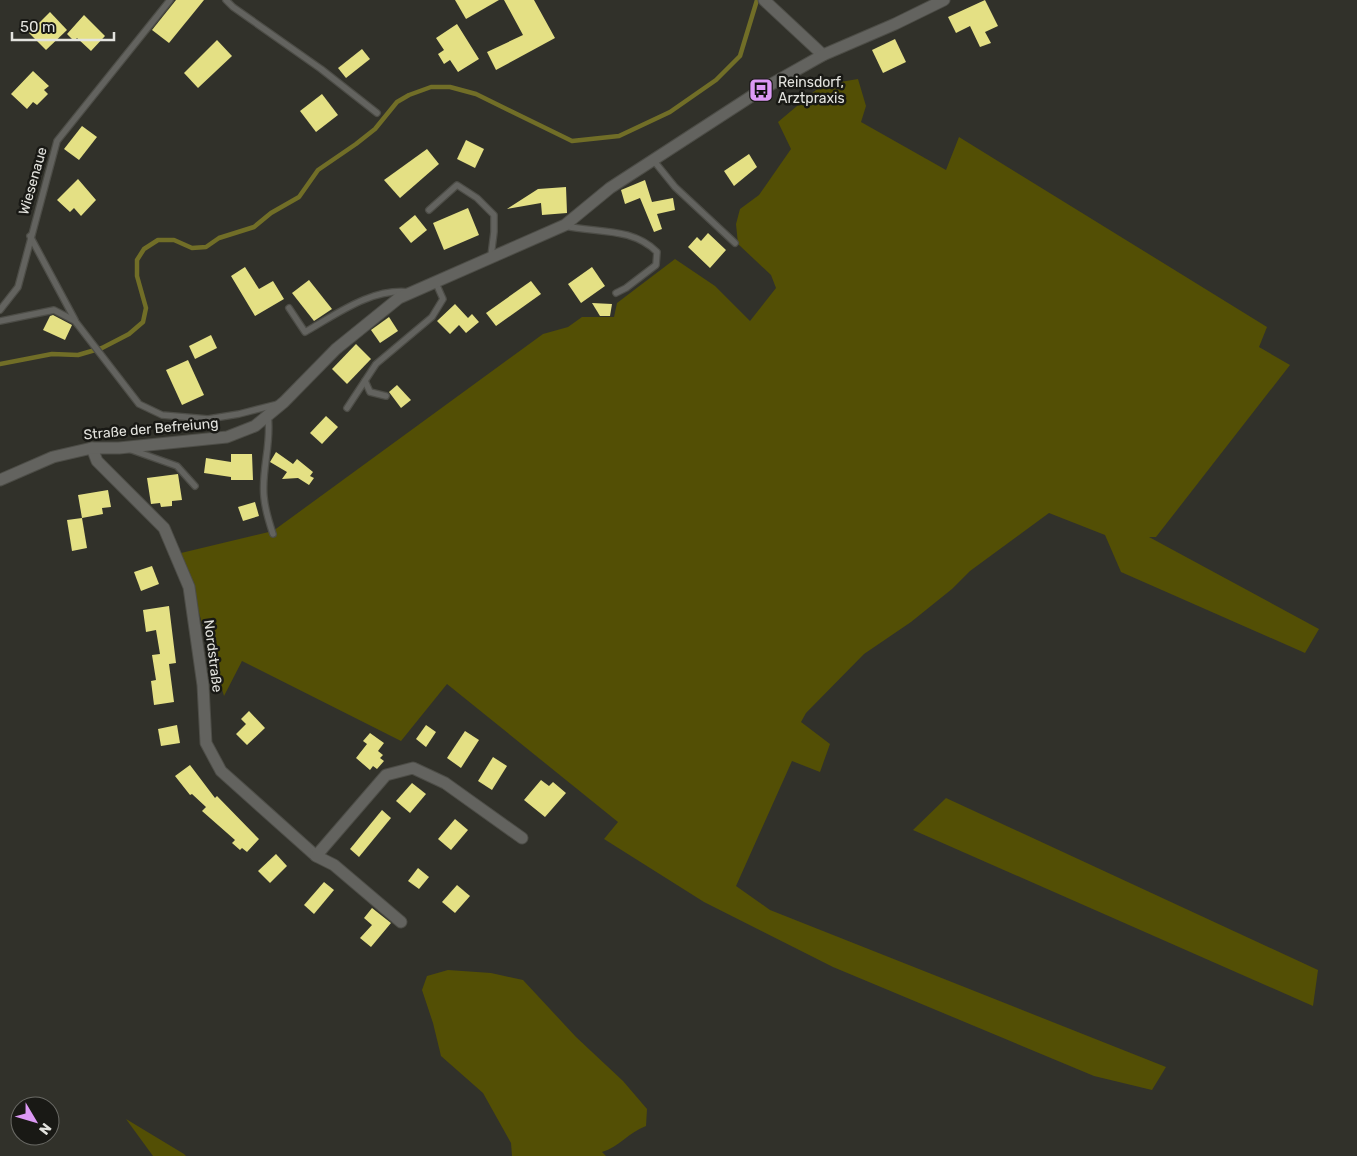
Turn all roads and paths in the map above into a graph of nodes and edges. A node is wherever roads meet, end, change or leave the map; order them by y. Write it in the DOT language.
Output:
graph roads {
  1 [pos="170,0"];
  2 [pos="226,0"];
  3 [pos="944,0"];
  4 [pos="764,1"];
  5 [pos="823,55"];
  6 [pos="377,113"];
  7 [pos="654,161"];
  8 [pos="429,210"];
  9 [pos="565,225"];
  10 [pos="30,236"];
  11 [pos="735,243"];
  12 [pos="491,256"];
  13 [pos="435,281"];
  14 [pos="413,292"];
  15 [pos="616,293"];
  16 [pos="288,308"];
  17 [pos="0,310"];
  18 [pos="0,321"];
  19 [pos="75,321"];
  20 [pos="365,381"];
  21 [pos="386,396"];
  22 [pos="284,402"];
  23 [pos="347,408"];
  24 [pos="268,416"];
  25 [pos="127,447"];
  26 [pos="92,448"];
  27 [pos="0,480"];
  28 [pos="194,486"];
  29 [pos="273,534"];
  30 [pos="522,838"];
  31 [pos="316,856"];
  32 [pos="401,922"];
  1 -- 10 [label="lane, Wiesenaue"];
  2 -- 6 [label="lane"];
  3 -- 5 [label="street, Straße der Befreiung"];
  4 -- 5 [label="street"];
  5 -- 7 [label="street, Straße der Befreiung"];
  7 -- 9 [label="street, Straße der Befreiung"];
  7 -- 11 [label="lane"];
  8 -- 12 [label="lane"];
  9 -- 12 [label="street, Straße der Befreiung"];
  9 -- 15 [label="lane"];
  10 -- 17 [label="lane, Wiesenaue"];
  10 -- 19 [label="lane"];
  12 -- 13 [label="street, Straße der Befreiung"];
  13 -- 14 [label="street, Straße der Befreiung"];
  13 -- 20 [label="lane"];
  14 -- 16 [label="lane"];
  14 -- 22 [label="street, Straße der Befreiung"];
  18 -- 19 [label="lane"];
  19 -- 22 [label="lane"];
  20 -- 21 [label="lane"];
  20 -- 23 [label="lane"];
  22 -- 24 [label="street, Straße der Befreiung"];
  24 -- 25 [label="street, Straße der Befreiung"];
  24 -- 29 [label="lane"];
  25 -- 26 [label="street, Straße der Befreiung"];
  25 -- 28 [label="lane"];
  26 -- 27 [label="street, Straße der Befreiung"];
  26 -- 31 [label="street, Nordstraße"];
  30 -- 31 [label="street"];
  31 -- 32 [label="street, Nordstraße"];
}
